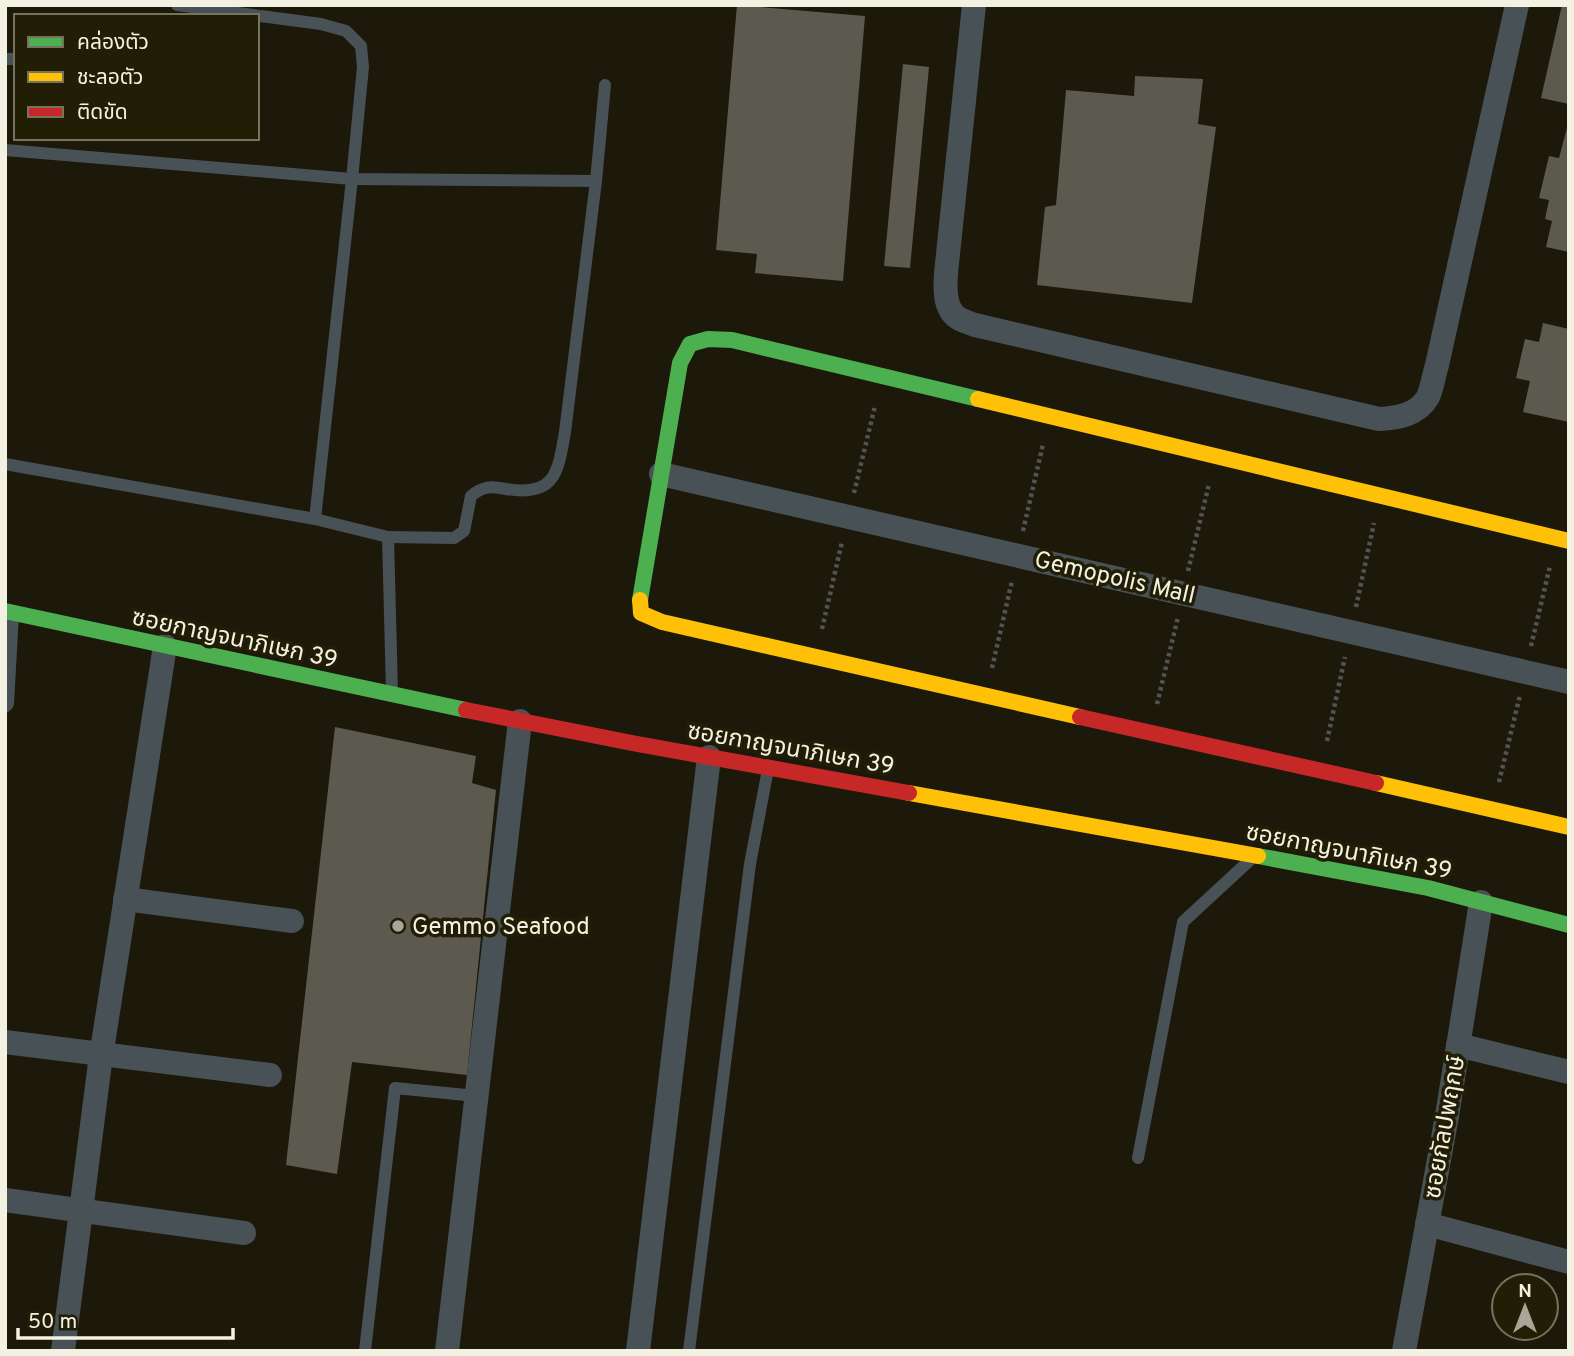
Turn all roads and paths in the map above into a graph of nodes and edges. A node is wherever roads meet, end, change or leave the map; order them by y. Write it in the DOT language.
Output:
graph roads {
  1 [pos="177,5"];
  2 [pos="974,5"];
  3 [pos="1517,5"];
  4 [pos="245,14"];
  5 [pos="259,16"];
  6 [pos="605,85"];
  7 [pos="5,150"];
  8 [pos="352,179"];
  9 [pos="596,181"];
  10 [pos="5,464"];
  11 [pos="661,474"];
  12 [pos="315,519"];
  13 [pos="388,537"];
  14 [pos="1569,541"];
  15 [pos="9,611"];
  16 [pos="165,646"];
  17 [pos="7,670"];
  18 [pos="1569,682"];
  19 [pos="392,695"];
  20 [pos="5,707"];
  21 [pos="520,721"];
  22 [pos="709,757"];
  23 [pos="768,767"];
  24 [pos="1569,827"];
  25 [pos="1256,855"];
  26 [pos="125,899"];
  27 [pos="1481,902"];
  28 [pos="292,921"];
  29 [pos="1569,925"];
  30 [pos="5,1042"];
  31 [pos="1458,1045"];
  32 [pos="101,1054"];
  33 [pos="1569,1072"];
  34 [pos="270,1075"];
  35 [pos="476,1096"];
  36 [pos="1138,1158"];
  37 [pos="5,1200"];
  38 [pos="81,1211"];
  39 [pos="1427,1224"];
  40 [pos="244,1233"];
  41 [pos="1569,1262"];
  42 [pos="63,1351"];
  43 [pos="366,1351"];
  44 [pos="446,1351"];
  45 [pos="638,1351"];
  46 [pos="689,1351"];
  47 [pos="1404,1351"];
  1 -- 4 [label="lane"];
  2 -- 3 [label="street"];
  5 -- 8 [label="lane"];
  6 -- 9 [label="lane"];
  7 -- 8 [label="lane"];
  8 -- 9 [label="lane"];
  8 -- 12 [label="lane"];
  9 -- 13 [label="lane"];
  10 -- 12 [label="lane"];
  11 -- 14 [label="street"];
  11 -- 18 [label="street, Gemopolis Mall"];
  11 -- 24 [label="street"];
  12 -- 13 [label="lane"];
  13 -- 19 [label="lane"];
  15 -- 16 [label="street, ซอยกาญจนาภิเษก 39"];
  15 -- 17 [label="lane"];
  16 -- 19 [label="street, ซอยกาญจนาภิเษก 39"];
  16 -- 26 [label="street"];
  17 -- 20 [label="lane"];
  19 -- 21 [label="street, ซอยกาญจนาภิเษก 39"];
  21 -- 22 [label="street, ซอยกาญจนาภิเษก 39"];
  21 -- 35 [label="street"];
  22 -- 23 [label="street, ซอยกาญจนาภิเษก 39"];
  22 -- 45 [label="street"];
  23 -- 25 [label="street, ซอยกาญจนาภิเษก 39"];
  23 -- 46 [label="lane"];
  25 -- 27 [label="street, ซอยกาญจนาภิเษก 39"];
  25 -- 36 [label="lane"];
  26 -- 28 [label="street"];
  26 -- 32 [label="street"];
  27 -- 29 [label="street, ซอยกาญจนาภิเษก 39"];
  27 -- 31 [label="street, ซอยกัลปพฤกษ์"];
  30 -- 32 [label="street"];
  31 -- 33 [label="street"];
  31 -- 39 [label="street, ซอยกัลปพฤกษ์"];
  32 -- 34 [label="street"];
  32 -- 38 [label="street"];
  35 -- 43 [label="lane"];
  35 -- 44 [label="street"];
  37 -- 38 [label="street"];
  38 -- 40 [label="street"];
  38 -- 42 [label="street"];
  39 -- 41 [label="street"];
  39 -- 47 [label="street, ซอยกัลปพฤกษ์"];
}
